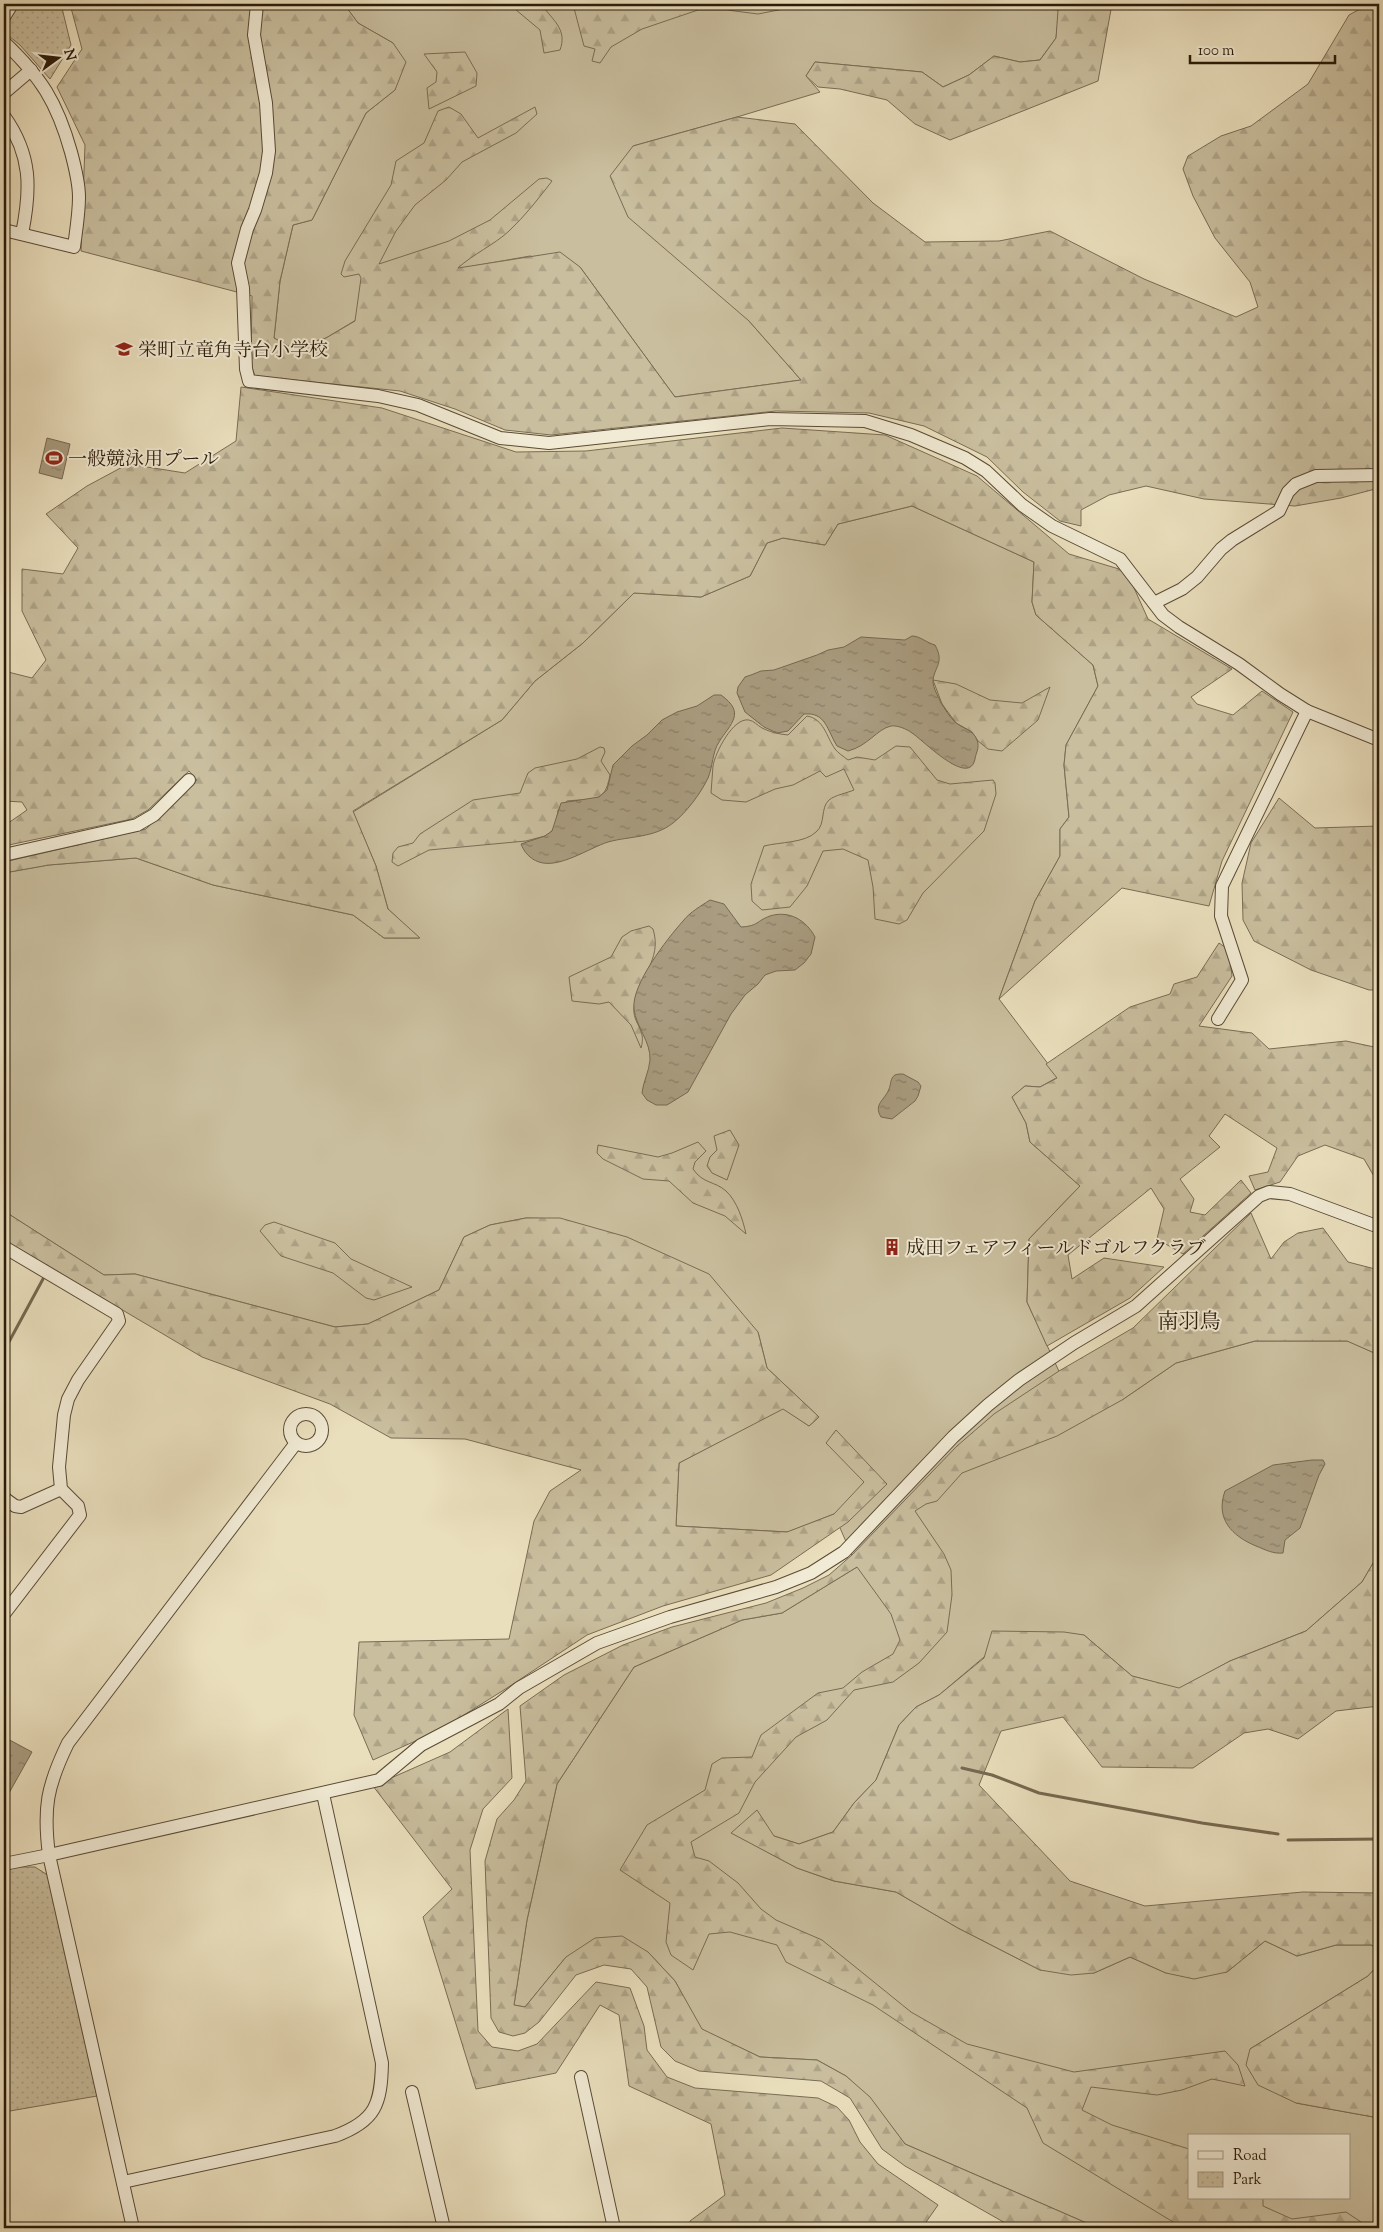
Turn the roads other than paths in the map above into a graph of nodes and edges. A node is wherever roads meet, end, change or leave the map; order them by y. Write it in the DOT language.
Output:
graph roads {
  1 [pos="12,4"];
  2 [pos="257,4"];
  3 [pos="4,17"];
  4 [pos="4,42"];
  5 [pos="31,70"];
  6 [pos="4,93"];
  7 [pos="4,116"];
  8 [pos="4,230"];
  9 [pos="22,234"];
  10 [pos="1379,475"];
  11 [pos="1154,603"];
  12 [pos="1307,711"];
  13 [pos="1379,740"];
  14 [pos="189,780"];
  15 [pos="4,855"];
  16 [pos="1218,1019"];
  17 [pos="1379,1227"];
  18 [pos="4,1247"];
  19 [pos="296,1443"];
  20 [pos="61,1489"];
  21 [pos="4,1498"];
  22 [pos="4,1614"];
  23 [pos="323,1794"];
  24 [pos="49,1855"];
  25 [pos="4,1864"];
  26 [pos="581,2077"];
  27 [pos="412,2092"];
  28 [pos="123,2182"];
  29 [pos="133,2228"];
  30 [pos="444,2228"];
  31 [pos="614,2228"];
  1 -- 3 [label="street"];
  2 -- 11 [label="street"];
  4 -- 5 [label="street"];
  5 -- 6 [label="street"];
  5 -- 9 [label="street"];
  7 -- 9 [label="street"];
  8 -- 9 [label="street"];
  10 -- 11 [label="street"];
  11 -- 12 [label="street"];
  12 -- 13 [label="street"];
  12 -- 16 [label="street"];
  14 -- 15 [label="street"];
  17 -- 23 [label="street"];
  18 -- 20 [label="street"];
  19 -- 24 [label="street"];
  20 -- 21 [label="street"];
  20 -- 22 [label="street"];
  23 -- 24 [label="street"];
  23 -- 28 [label="street"];
  24 -- 25 [label="street"];
  24 -- 28 [label="street"];
  26 -- 31 [label="street"];
  27 -- 30 [label="street"];
  28 -- 29 [label="street"];
}
